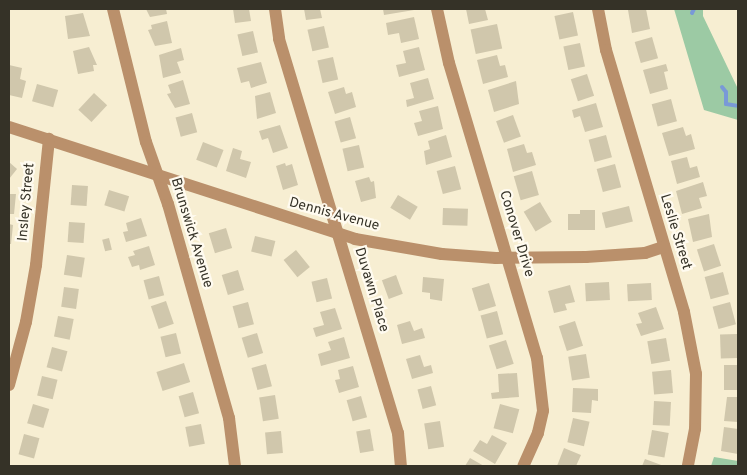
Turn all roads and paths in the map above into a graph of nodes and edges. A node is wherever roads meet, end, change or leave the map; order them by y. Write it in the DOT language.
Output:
graph roads {
  1 [pos="113,9"];
  2 [pos="275,9"];
  3 [pos="437,9"];
  4 [pos="598,9"];
  5 [pos="9,127"];
  6 [pos="49,139"];
  7 [pos="158,176"];
  8 [pos="339,234"];
  9 [pos="664,247"];
  10 [pos="507,257"];
  11 [pos="9,384"];
  12 [pos="235,466"];
  13 [pos="401,466"];
  14 [pos="523,466"];
  15 [pos="688,466"];
  1 -- 7 [label="street, Brunswick Avenue"];
  2 -- 8 [label="street, Duvawn Place"];
  3 -- 10 [label="street, Conover Drive"];
  4 -- 9 [label="street, Leslie Street"];
  5 -- 6 [label="street, Dennis Avenue"];
  6 -- 7 [label="street, Dennis Avenue"];
  6 -- 11 [label="street, Insley Street"];
  7 -- 8 [label="street, Dennis Avenue"];
  7 -- 12 [label="street, Brunswick Avenue"];
  8 -- 10 [label="street, Dennis Avenue"];
  8 -- 13 [label="street, Duvawn Place"];
  9 -- 10 [label="street, Dennis Avenue"];
  9 -- 15 [label="street, Leslie Street"];
  10 -- 14 [label="street, Conover Drive"];
}
